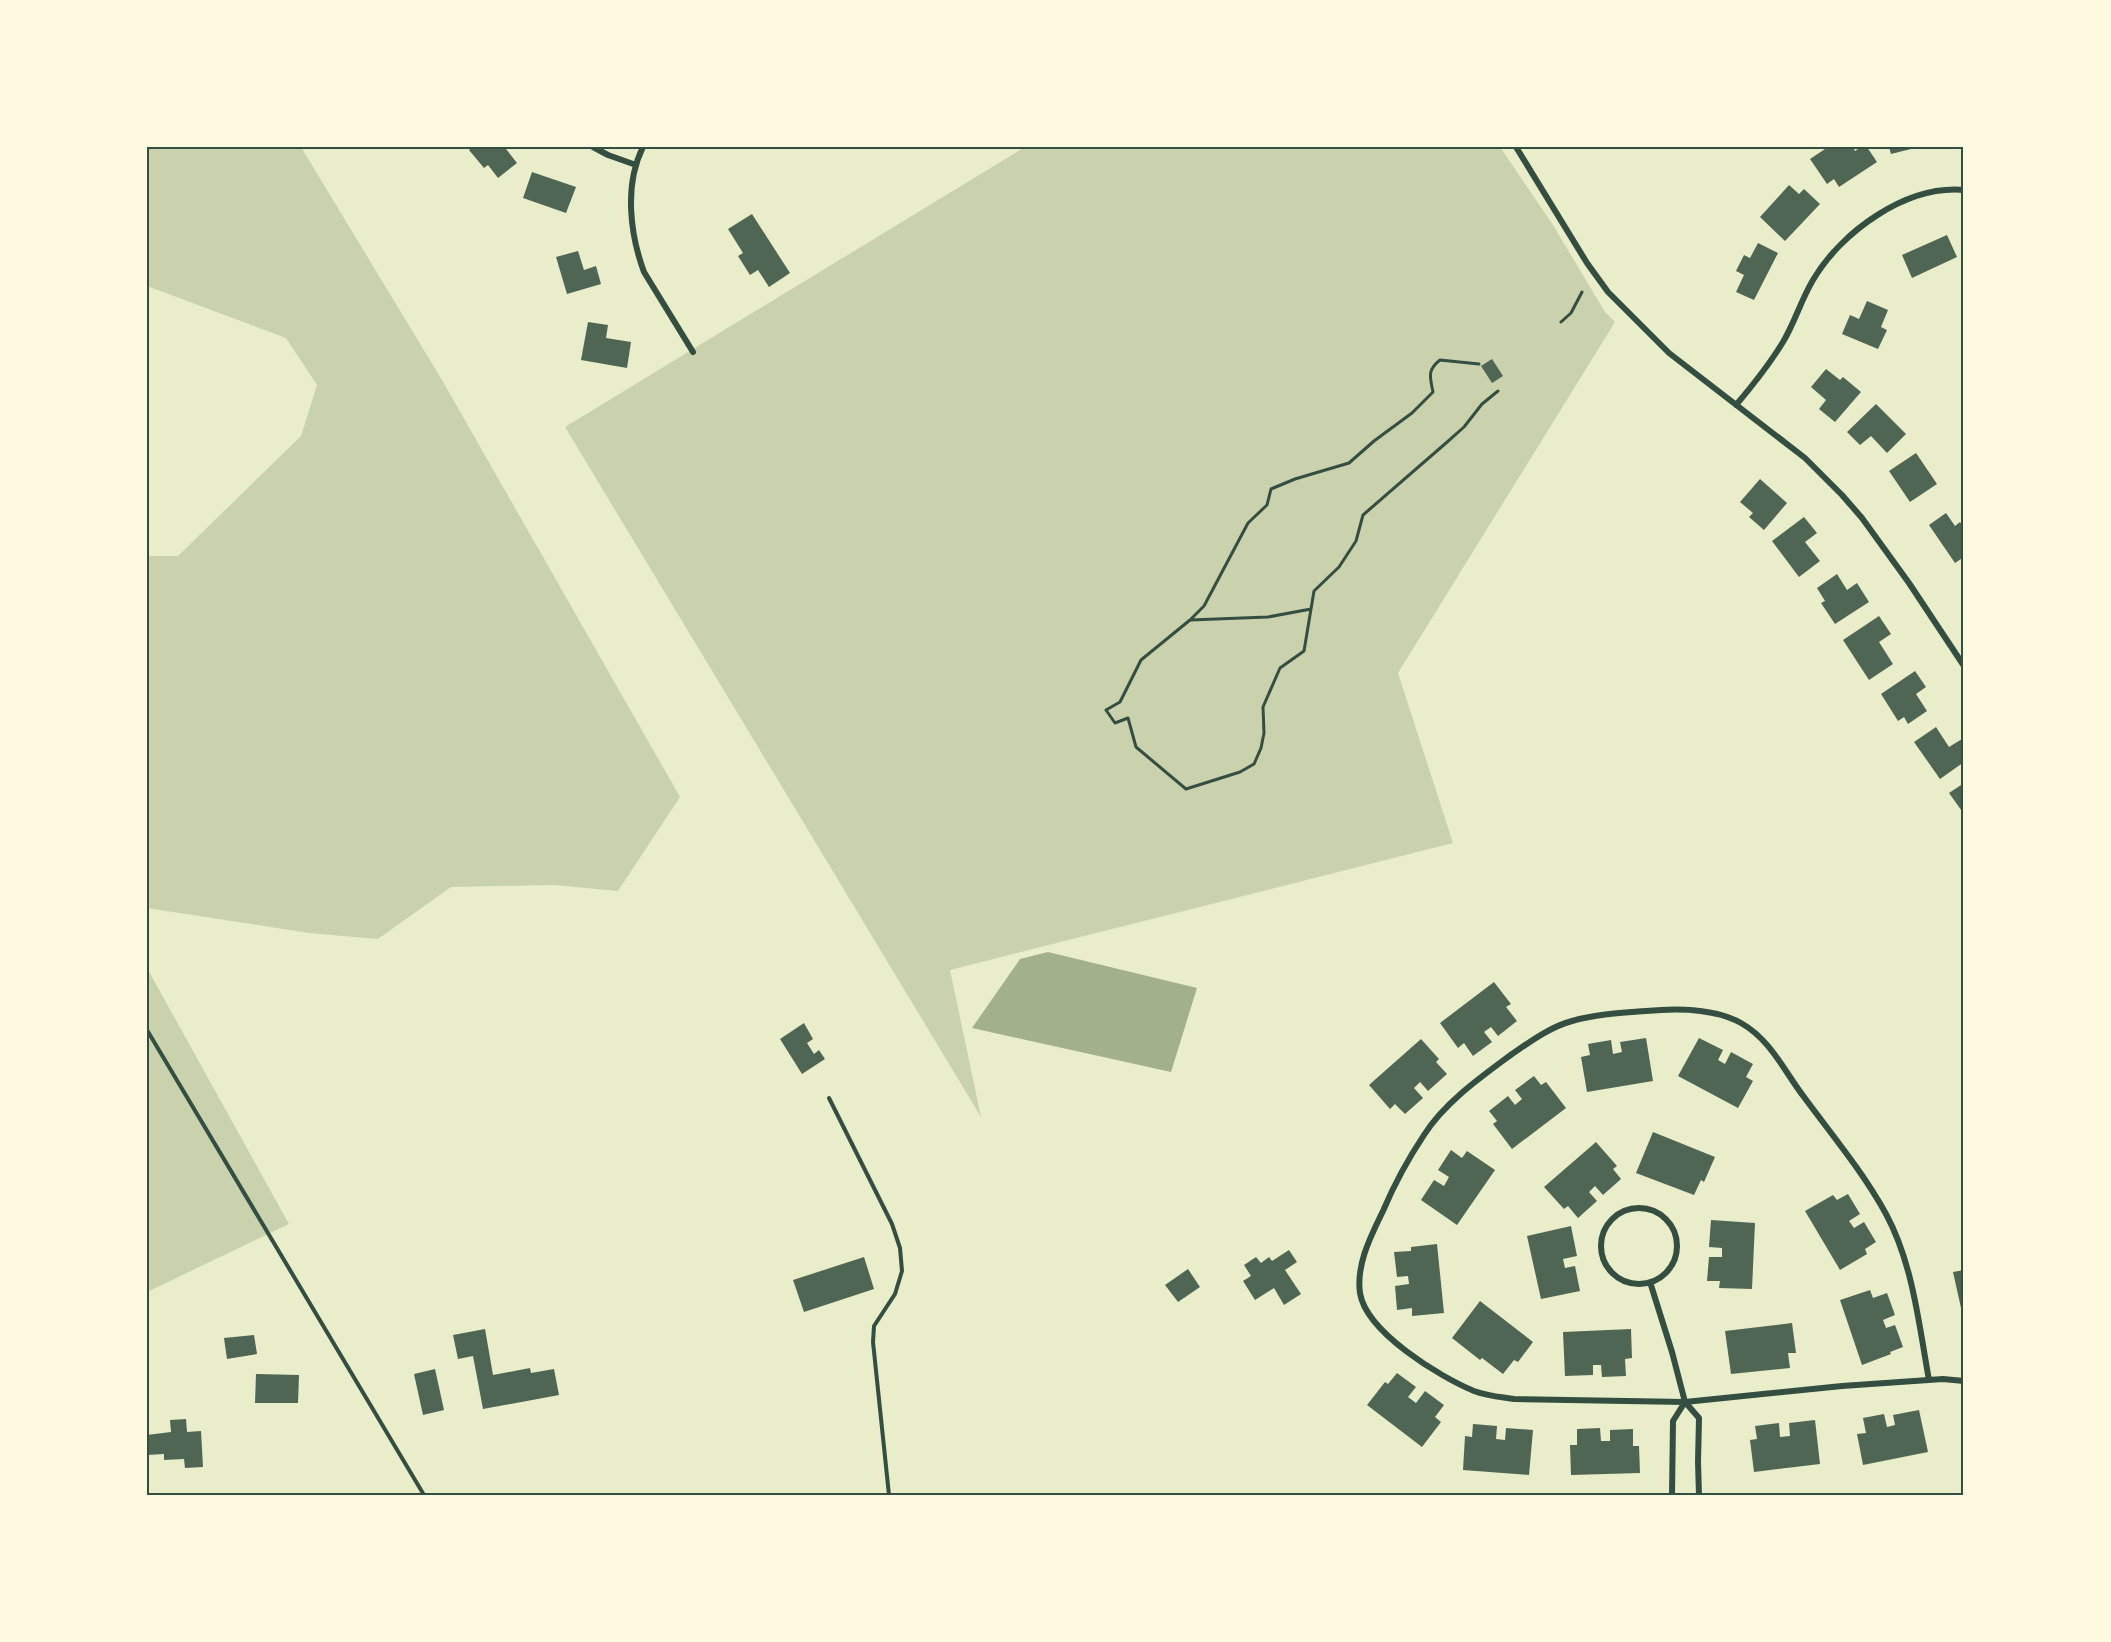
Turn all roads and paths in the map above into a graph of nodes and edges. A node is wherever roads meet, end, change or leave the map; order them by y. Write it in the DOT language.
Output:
graph roads {
  1 [pos="592,147"];
  2 [pos="643,147"];
  3 [pos="1516,147"];
  4 [pos="636,165"];
  5 [pos="1964,190"];
  6 [pos="1582,292"];
  7 [pos="1561,322"];
  8 [pos="693,352"];
  9 [pos="1479,364"];
  10 [pos="1498,390"];
  11 [pos="1737,405"];
  12 [pos="1311,609"];
  13 [pos="1190,621"];
  14 [pos="1964,666"];
  15 [pos="147,1030"];
  16 [pos="829,1098"];
  17 [pos="1650,1282"];
  18 [pos="1929,1380"];
  19 [pos="1964,1381"];
  20 [pos="1684,1402"];
  21 [pos="424,1495"];
  22 [pos="889,1495"];
  23 [pos="1672,1495"];
  24 [pos="1699,1495"];
  1 -- 4 [label="street"];
  2 -- 4 [label="street"];
  3 -- 11 [label="street"];
  4 -- 8 [label="street"];
  5 -- 11 [label="street"];
  6 -- 7 [label="path"];
  9 -- 13 [label="path"];
  10 -- 12 [label="path"];
  11 -- 14 [label="street"];
  12 -- 13 [label="path"];
  12 -- 13 [label="path"];
  15 -- 21 [label="lane"];
  16 -- 22 [label="lane"];
  17 -- 17 [label="street"];
  17 -- 20 [label="street"];
  18 -- 19 [label="street"];
  18 -- 20 [label="street"];
  18 -- 20 [label="street"];
  20 -- 23 [label="street"];
  20 -- 24 [label="street"];
}
